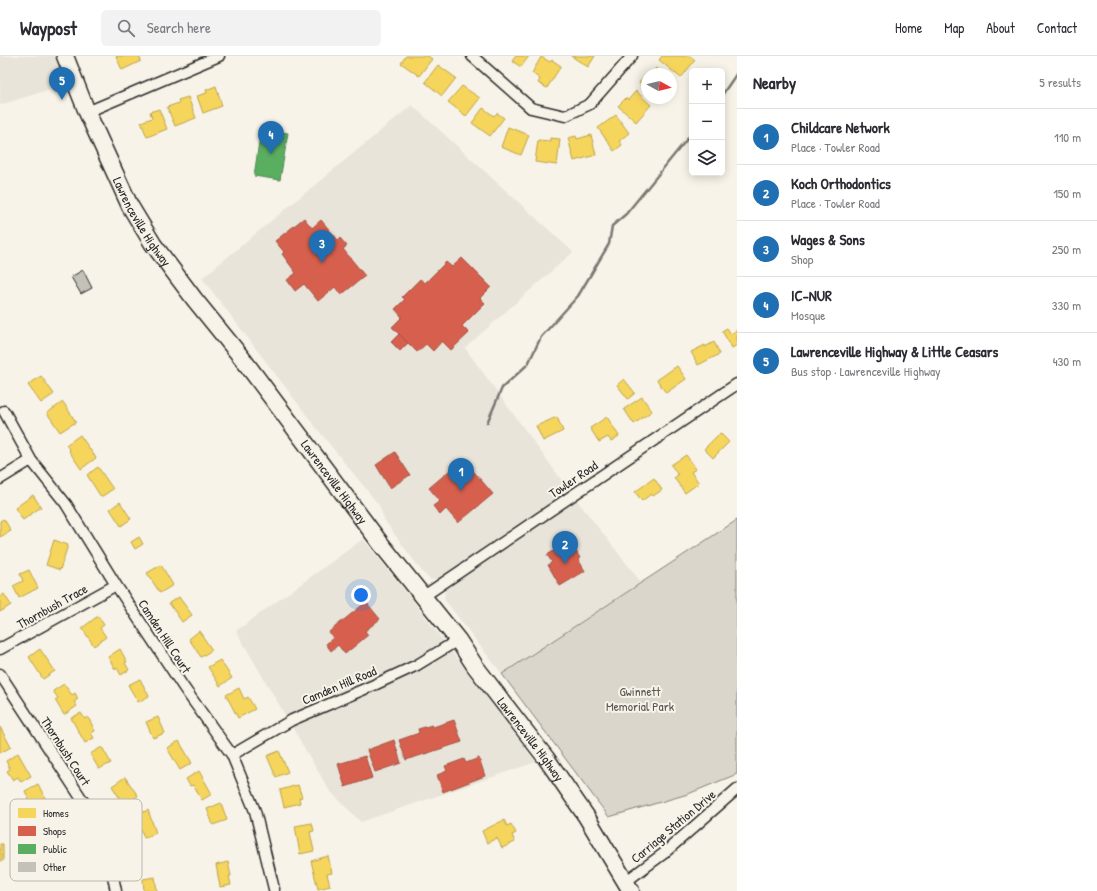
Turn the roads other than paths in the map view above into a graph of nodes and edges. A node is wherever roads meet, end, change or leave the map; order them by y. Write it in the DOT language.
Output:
graph roads {
  1 [pos="64,56"];
  2 [pos="219,56"];
  3 [pos="472,56"];
  4 [pos="632,56"];
  5 [pos="87,112"];
  6 [pos="737,384"];
  7 [pos="4,411"];
  8 [pos="31,460"];
  9 [pos="0,479"];
  10 [pos="116,585"];
  11 [pos="424,596"];
  12 [pos="458,640"];
  13 [pos="0,649"];
  14 [pos="0,674"];
  15 [pos="232,755"];
  16 [pos="737,789"];
  17 [pos="83,799"];
  18 [pos="114,881"];
  19 [pos="628,886"];
  20 [pos="274,889"];
  21 [pos="116,891"];
  1 -- 5 [label="main road, Lawrenceville Highway"];
  2 -- 5 [label="street"];
  3 -- 4 [label="street"];
  5 -- 11 [label="main road, Lawrenceville Highway"];
  6 -- 11 [label="street, Towler Road"];
  7 -- 8 [label="street, Camden Hill Court"];
  8 -- 9 [label="street"];
  8 -- 10 [label="street, Camden Hill Court"];
  10 -- 13 [label="street, Thornbush Trace"];
  10 -- 15 [label="street, Camden Hill Court"];
  11 -- 12 [label="main road, Lawrenceville Highway"];
  12 -- 15 [label="street, Camden Hill Road"];
  12 -- 19 [label="main road, Lawrenceville Highway"];
  14 -- 17 [label="street, Thornbush Court"];
  15 -- 20 [label="street, Camden Hill Court"];
  16 -- 19 [label="street, Carriage Station Drive"];
  18 -- 21 [label="street, Thornbush Court"];
}
